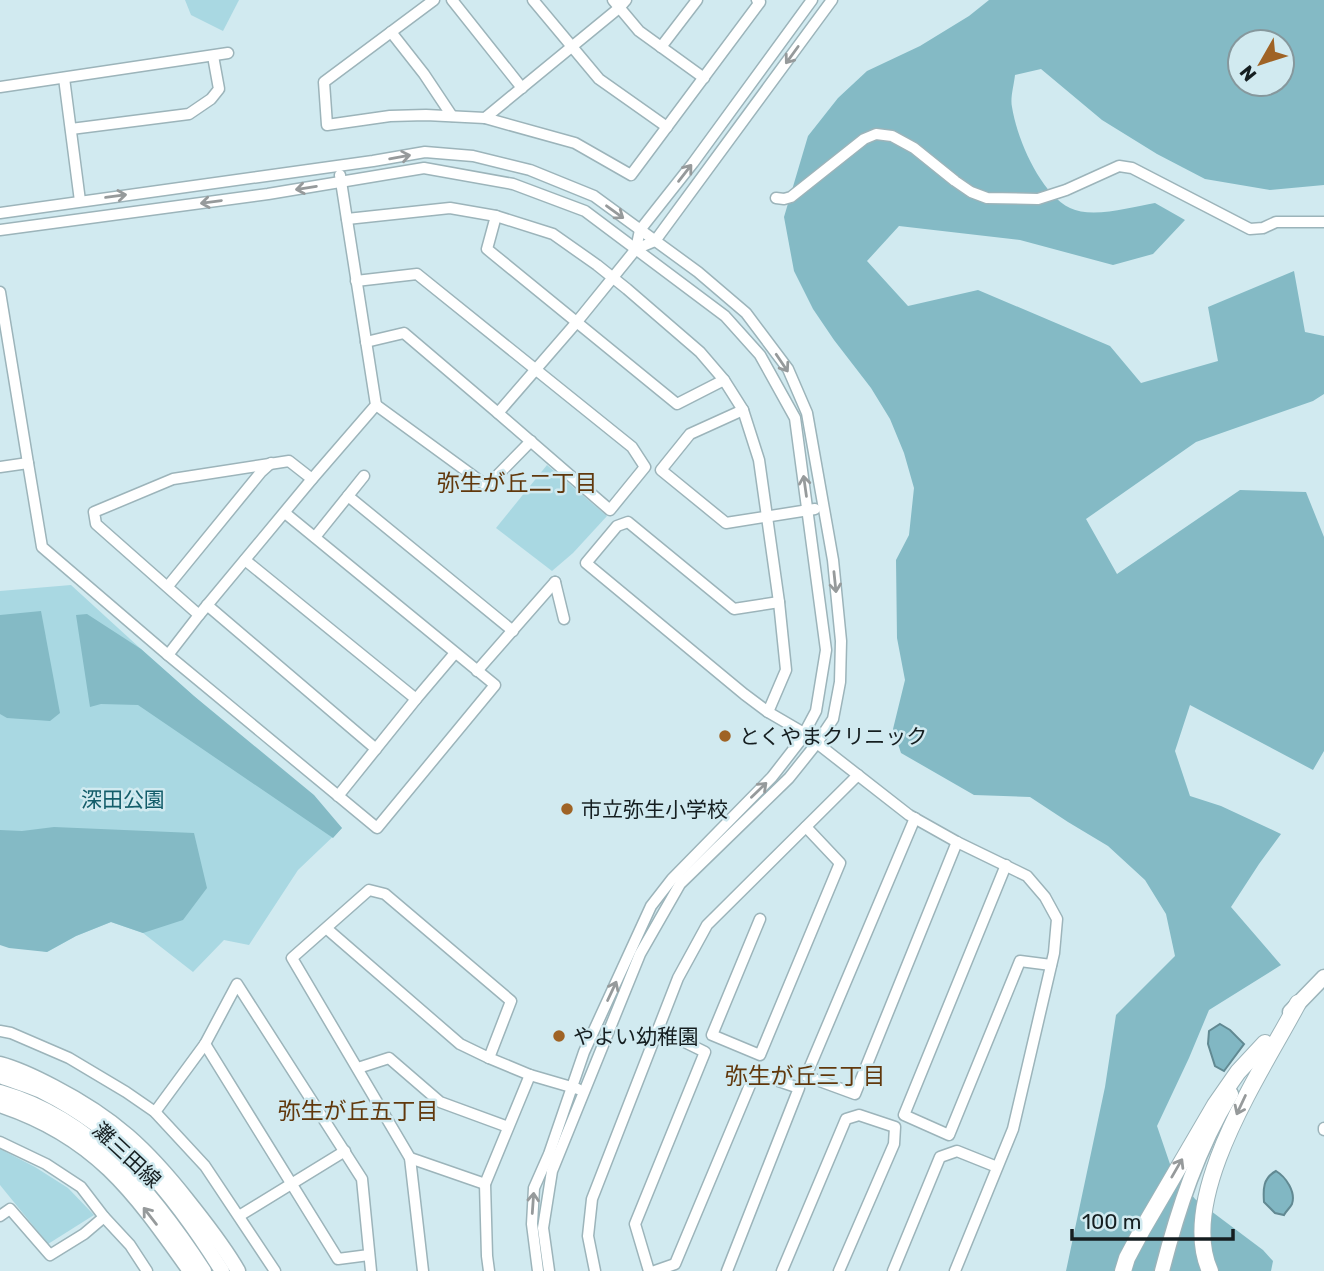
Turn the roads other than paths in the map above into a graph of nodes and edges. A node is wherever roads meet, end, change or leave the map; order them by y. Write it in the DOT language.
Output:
graph roads {
  1 [pos="434,0"];
  2 [pos="452,0"];
  3 [pos="533,0"];
  4 [pos="697,0"];
  5 [pos="757,0"];
  6 [pos="812,0"];
  7 [pos="832,0"];
  8 [pos="619,3"];
  9 [pos="391,32"];
  10 [pos="661,47"];
  11 [pos="572,48"];
  12 [pos="228,53"];
  13 [pos="214,55"];
  14 [pos="64,78"];
  15 [pos="704,78"];
  16 [pos="0,87"];
  17 [pos="522,88"];
  18 [pos="452,116"];
  19 [pos="485,118"];
  20 [pos="667,127"];
  21 [pos="71,129"];
  22 [pos="336,166"];
  23 [pos="337,182"];
  24 [pos="776,198"];
  25 [pos="80,201"];
  26 [pos="0,213"];
  27 [pos="496,216"];
  28 [pos="347,219"];
  29 [pos="1324,222"];
  30 [pos="0,230"];
  31 [pos="640,230"];
  32 [pos="655,241"];
  33 [pos="636,250"];
  34 [pos="612,278"];
  35 [pos="356,281"];
  36 [pos="0,292"];
  37 [pos="576,323"];
  38 [pos="366,342"];
  39 [pos="535,370"];
  40 [pos="724,380"];
  41 [pos="376,405"];
  42 [pos="743,410"];
  43 [pos="498,413"];
  44 [pos="531,441"];
  45 [pos="27,463"];
  46 [pos="271,463"];
  47 [pos="0,467"];
  48 [pos="364,476"];
  49 [pos="312,479"];
  50 [pos="348,496"];
  51 [pos="824,507"];
  52 [pos="808,511"];
  53 [pos="285,513"];
  54 [pos="766,517"];
  55 [pos="315,537"];
  56 [pos="246,560"];
  57 [pos="168,586"];
  58 [pos="779,602"];
  59 [pos="207,605"];
  60 [pos="200,615"];
  61 [pos="564,619"];
  62 [pos="513,631"];
  63 [pos="455,653"];
  64 [pos="169,655"];
  65 [pos="477,671"];
  66 [pos="416,699"];
  67 [pos="768,712"];
  68 [pos="804,733"];
  69 [pos="817,743"];
  70 [pos="376,749"];
  71 [pos="858,775"];
  72 [pos="338,796"];
  73 [pos="915,818"];
  74 [pos="806,827"];
  75 [pos="957,842"];
  76 [pos="1006,865"];
  77 [pos="760,919"];
  78 [pos="326,928"];
  79 [pos="1051,965"];
  80 [pos="1324,977"];
  81 [pos="1298,1003"];
  82 [pos="658,1029"];
  83 [pos="0,1031"];
  84 [pos="1265,1043"];
  85 [pos="205,1044"];
  86 [pos="489,1058"];
  87 [pos="0,1064"];
  88 [pos="358,1068"];
  89 [pos="530,1075"];
  90 [pos="0,1076"];
  91 [pos="572,1087"];
  92 [pos="584,1091"];
  93 [pos="0,1092"];
  94 [pos="0,1105"];
  95 [pos="155,1112"];
  96 [pos="508,1127"];
  97 [pos="0,1142"];
  98 [pos="345,1151"];
  99 [pos="410,1158"];
  100 [pos="997,1167"];
  101 [pos="293,1184"];
  102 [pos="485,1184"];
  103 [pos="0,1216"];
  104 [pos="239,1216"];
  105 [pos="104,1217"];
  106 [pos="204,1242"];
  107 [pos="369,1255"];
  108 [pos="147,1271"];
  109 [pos="190,1271"];
  110 [pos="201,1271"];
  111 [pos="222,1271"];
  112 [pos="228,1271"];
  113 [pos="238,1271"];
  114 [pos="275,1271"];
  115 [pos="371,1271"];
  116 [pos="423,1271"];
  117 [pos="489,1271"];
  118 [pos="538,1271"];
  119 [pos="549,1271"];
  120 [pos="595,1271"];
  121 [pos="649,1271"];
  122 [pos="655,1271"];
  123 [pos="727,1271"];
  124 [pos="782,1271"];
  125 [pos="839,1271"];
  126 [pos="893,1271"];
  127 [pos="954,1271"];
  128 [pos="1123,1271"];
  129 [pos="1162,1271"];
  130 [pos="1210,1271"];
  1 -- 9 [label="street"];
  2 -- 17 [label="street"];
  3 -- 11 [label="street"];
  4 -- 10 [label="street"];
  5 -- 15 [label="street"];
  31 -- 6 [label="street, one-way"];
  7 -- 32 [label="street, one-way"];
  8 -- 10 [label="street"];
  8 -- 11 [label="street"];
  9 -- 18 [label="street"];
  9 -- 18 [label="street"];
  10 -- 15 [label="street"];
  11 -- 17 [label="street"];
  11 -- 20 [label="street"];
  12 -- 13 [label="street"];
  13 -- 14 [label="street"];
  13 -- 21 [label="street"];
  14 -- 16 [label="street"];
  14 -- 21 [label="street"];
  15 -- 20 [label="street"];
  17 -- 19 [label="street"];
  18 -- 19 [label="street"];
  19 -- 20 [label="street"];
  21 -- 25 [label="street"];
  22 -- 23 [label="street"];
  25 -- 22 [label="street, one-way"];
  22 -- 31 [label="street, one-way"];
  23 -- 28 [label="street"];
  23 -- 30 [label="street, one-way"];
  23 -- 33 [label="street"];
  24 -- 29 [label="street"];
  25 -- 26 [label="street"];
  27 -- 28 [label="street"];
  27 -- 34 [label="street"];
  27 -- 37 [label="street"];
  28 -- 35 [label="street"];
  31 -- 32 [label="street"];
  31 -- 33 [label="street"];
  32 -- 33 [label="street"];
  32 -- 51 [label="street, one-way"];
  33 -- 34 [label="street"];
  52 -- 33 [label="street, one-way"];
  34 -- 37 [label="street"];
  34 -- 40 [label="street"];
  35 -- 38 [label="street"];
  35 -- 39 [label="street"];
  36 -- 45 [label="street"];
  37 -- 39 [label="street"];
  37 -- 40 [label="street"];
  38 -- 41 [label="street"];
  38 -- 43 [label="street"];
  39 -- 43 [label="street"];
  39 -- 44 [label="street"];
  40 -- 42 [label="street"];
  41 -- 44 [label="street"];
  41 -- 49 [label="street"];
  42 -- 54 [label="street"];
  42 -- 54 [label="street"];
  43 -- 44 [label="street"];
  45 -- 47 [label="street"];
  45 -- 64 [label="street"];
  46 -- 49 [label="street"];
  46 -- 57 [label="street"];
  46 -- 57 [label="street"];
  48 -- 50 [label="street"];
  49 -- 53 [label="street"];
  50 -- 55 [label="street"];
  50 -- 62 [label="street"];
  51 -- 52 [label="street"];
  51 -- 69 [label="street, one-way"];
  52 -- 54 [label="street"];
  52 -- 68 [label="street"];
  53 -- 55 [label="street"];
  53 -- 56 [label="street"];
  54 -- 58 [label="street"];
  55 -- 63 [label="street"];
  56 -- 59 [label="street"];
  56 -- 66 [label="street"];
  57 -- 60 [label="street"];
  58 -- 67 [label="street"];
  58 -- 67 [label="street"];
  59 -- 60 [label="street"];
  59 -- 70 [label="street"];
  60 -- 64 [label="street"];
  61 -- 62 [label="street"];
  62 -- 65 [label="street"];
  63 -- 65 [label="street"];
  63 -- 66 [label="street"];
  64 -- 72 [label="street"];
  65 -- 72 [label="street"];
  66 -- 70 [label="street"];
  67 -- 68 [label="street"];
  68 -- 69 [label="street"];
  91 -- 68 [label="street, one-way"];
  69 -- 71 [label="street"];
  69 -- 92 [label="street"];
  70 -- 72 [label="street"];
  71 -- 73 [label="street"];
  71 -- 74 [label="street"];
  73 -- 75 [label="street"];
  73 -- 75 [label="street"];
  74 -- 77 [label="street"];
  74 -- 82 [label="street"];
  75 -- 76 [label="street"];
  76 -- 79 [label="street"];
  76 -- 79 [label="street"];
  78 -- 86 [label="street"];
  78 -- 86 [label="street"];
  78 -- 88 [label="street"];
  79 -- 100 [label="street"];
  80 -- 81 [label="main road"];
  81 -- 84 [label="main road"];
  81 -- 130 [label="highway, one-way"];
  82 -- 120 [label="street"];
  82 -- 121 [label="street"];
  83 -- 95 [label="street"];
  128 -- 84 [label="highway, one-way"];
  84 -- 129 [label="main road"];
  85 -- 95 [label="street"];
  85 -- 98 [label="street"];
  85 -- 101 [label="street"];
  86 -- 89 [label="street"];
  87 -- 113 [label="main road"];
  88 -- 96 [label="street"];
  88 -- 99 [label="street"];
  89 -- 91 [label="street"];
  89 -- 96 [label="street"];
  90 -- 106 [label="main road, 灘三田線"];
  91 -- 92 [label="street"];
  118 -- 91 [label="street, one-way"];
  92 -- 119 [label="street"];
  93 -- 110 [label="main road, 灘三田線"];
  109 -- 94 [label="main road, one-way"];
  95 -- 104 [label="street"];
  96 -- 102 [label="street"];
  97 -- 105 [label="street"];
  98 -- 101 [label="street"];
  98 -- 107 [label="street"];
  99 -- 102 [label="street"];
  99 -- 116 [label="street"];
  100 -- 126 [label="street"];
  100 -- 127 [label="street"];
  101 -- 104 [label="street"];
  101 -- 107 [label="street"];
  102 -- 117 [label="street"];
  103 -- 105 [label="street"];
  104 -- 114 [label="street"];
  105 -- 108 [label="street"];
  106 -- 111 [label="main road, 灘三田線"];
  106 -- 112 [label="main road"];
  107 -- 115 [label="street"];
  122 -- 123 [label="street"];
  124 -- 125 [label="street"];
}
